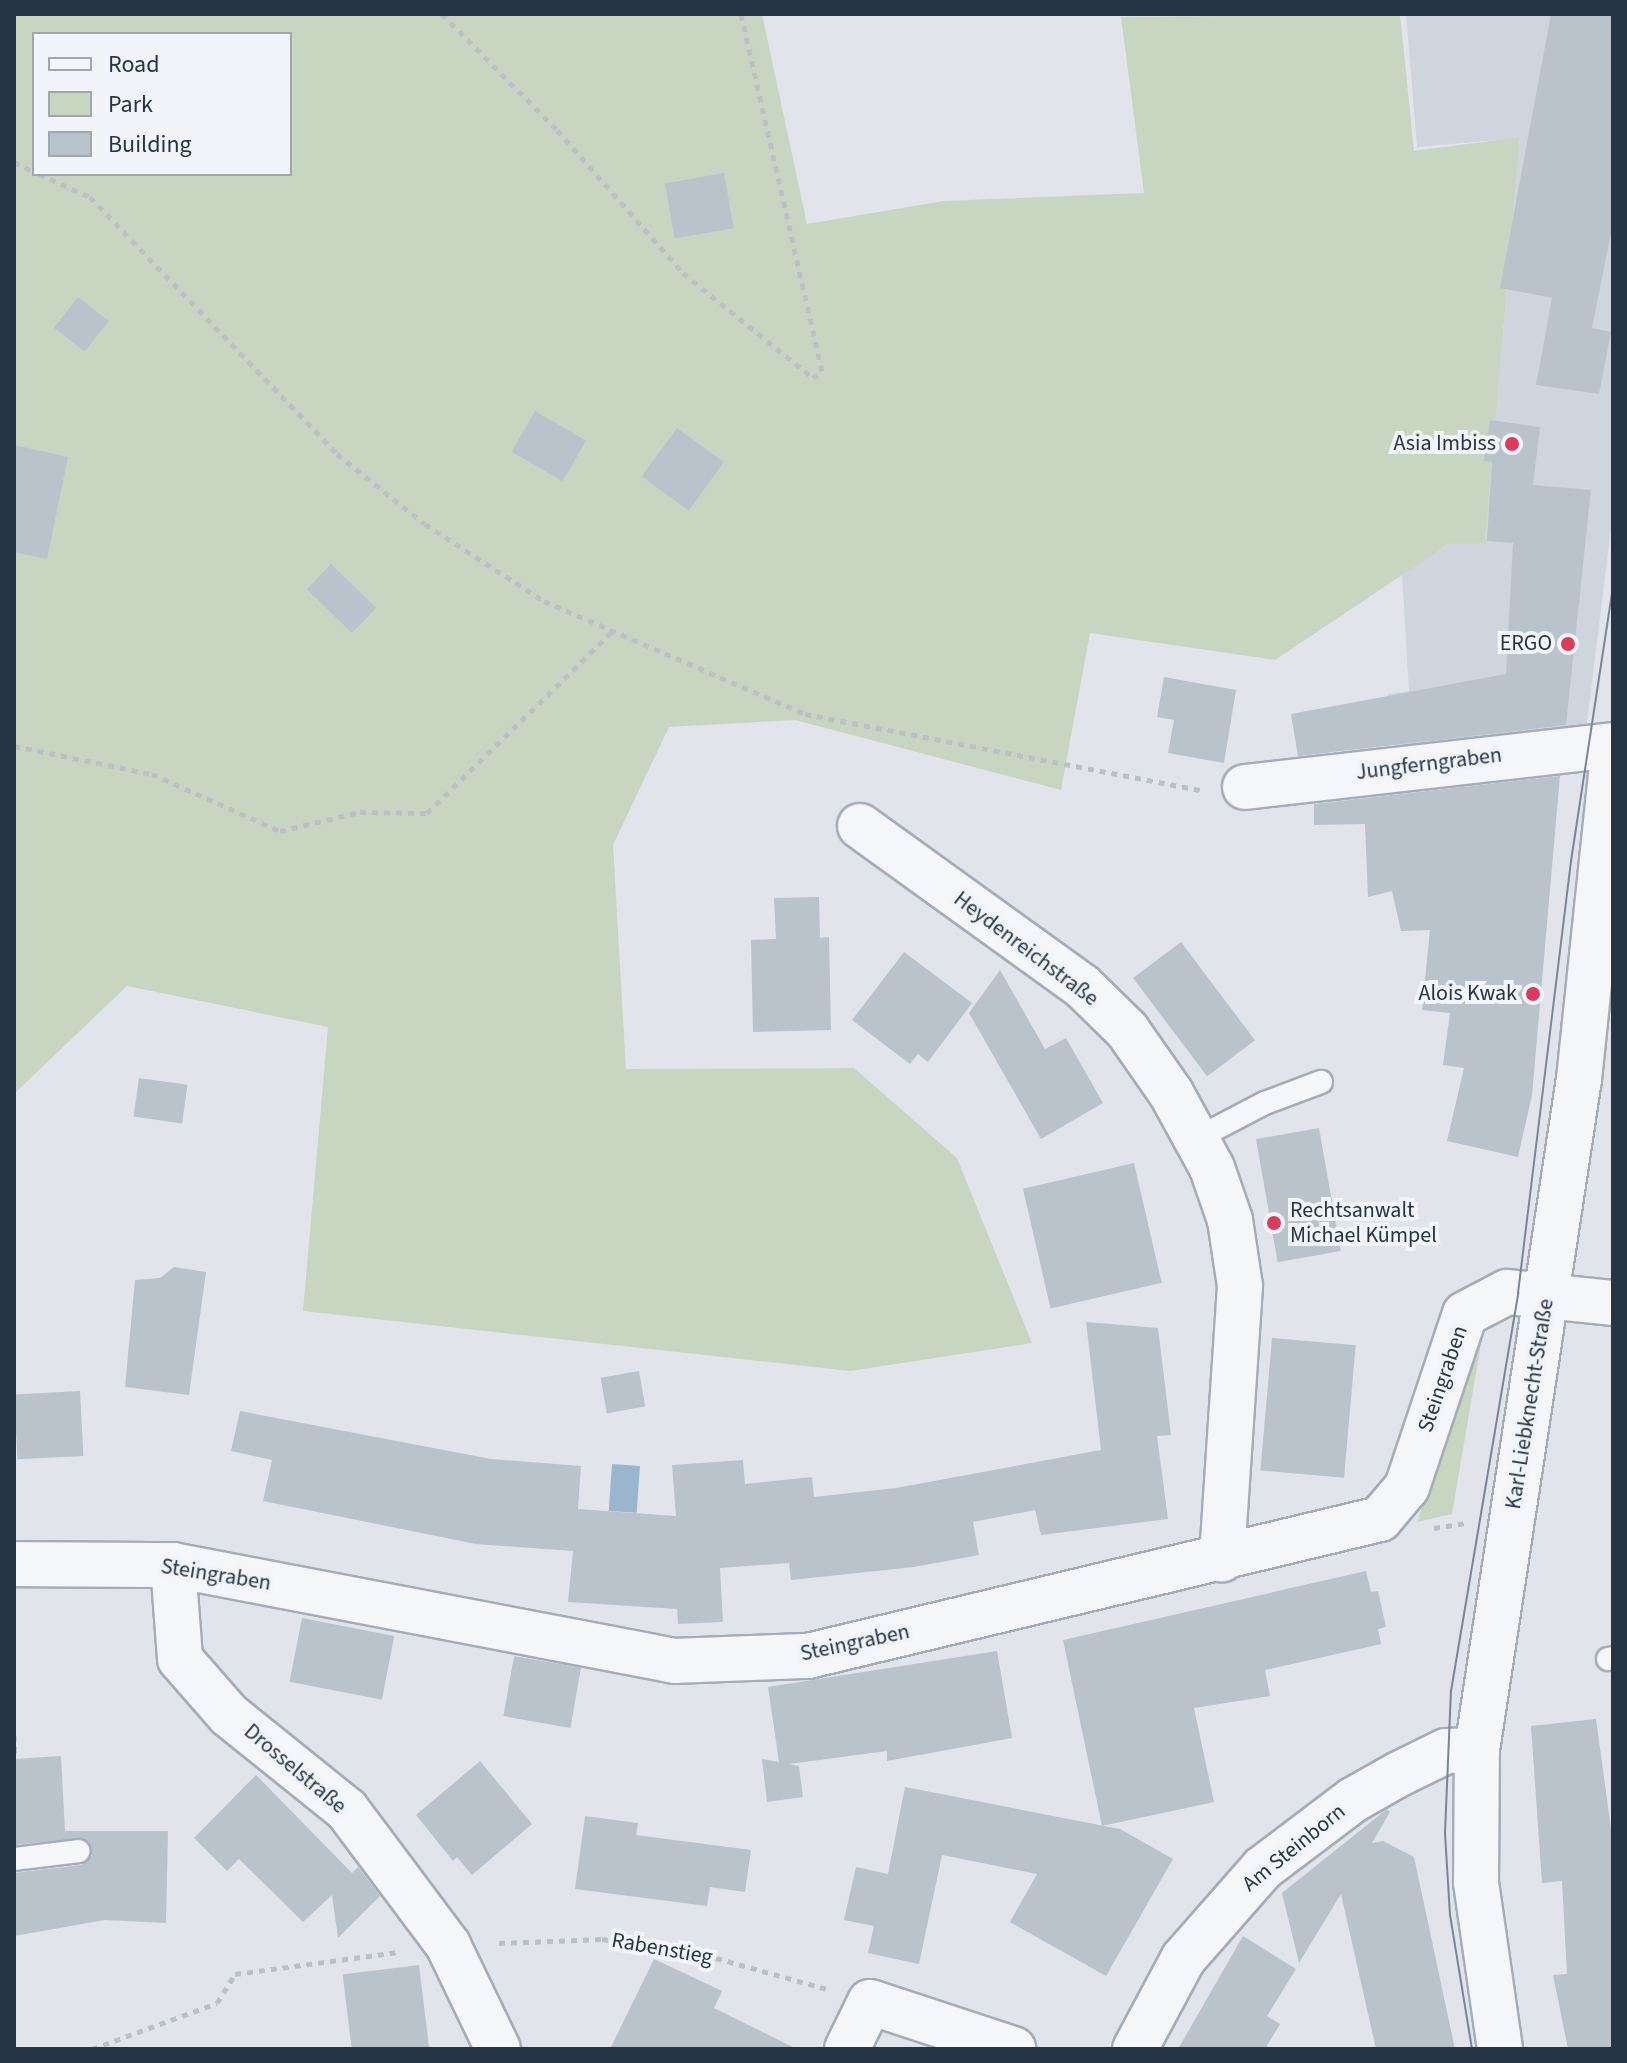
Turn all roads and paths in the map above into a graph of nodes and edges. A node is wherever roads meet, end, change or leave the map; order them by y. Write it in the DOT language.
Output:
graph roads {
  1 [pos="442,14"];
  2 [pos="741,14"];
  3 [pos="44,176"];
  4 [pos="613,631"];
  5 [pos="1613,745"];
  6 [pos="14,746"];
  7 [pos="1613,758"];
  8 [pos="1245,787"];
  9 [pos="860,826"];
  10 [pos="1609,830"];
  11 [pos="1321,1082"];
  12 [pos="1196,1139"];
  13 [pos="1547,1296"];
  14 [pos="1613,1303"];
  15 [pos="1222,1559"];
  16 [pos="14,1564"];
  17 [pos="173,1565"];
  18 [pos="14,1735"];
  19 [pos="1477,1750"];
  20 [pos="15,1759"];
  21 [pos="79,1851"];
  22 [pos="14,1859"];
  23 [pos="448,1945"];
  24 [pos="870,2002"];
  25 [pos="14,2049"];
  26 [pos="23,2049"];
  27 [pos="92,2049"];
  28 [pos="498,2049"];
  29 [pos="847,2049"];
  30 [pos="1013,2049"];
  31 [pos="1135,2049"];
  32 [pos="1500,2049"];
  1 -- 2 [label="path"];
  3 -- 4 [label="path"];
  4 -- 6 [label="path"];
  4 -- 8 [label="path"];
  5 -- 8 [label="street, Jungferngraben"];
  7 -- 10 [label="street, Karl-Liebknecht-Straße"];
  9 -- 12 [label="street, Heydenreichstraße"];
  10 -- 13 [label="street, Karl-Liebknecht-Straße"];
  11 -- 12 [label="lane"];
  12 -- 15 [label="street, Heydenreichstraße"];
  13 -- 14 [label="street, Steingraben"];
  13 -- 15 [label="street, Steingraben"];
  13 -- 19 [label="street, Karl-Liebknecht-Straße"];
  15 -- 17 [label="street, Steingraben"];
  16 -- 17 [label="street, Steingraben"];
  17 -- 23 [label="street, Drosselstraße"];
  18 -- 20 [label="path"];
  19 -- 31 [label="street, Am Steinborn"];
  19 -- 32 [label="street, Karl-Liebknecht-Straße"];
  21 -- 22 [label="lane"];
  23 -- 24 [label="path, Rabenstieg"];
  23 -- 27 [label="path, Rabenstieg"];
  23 -- 28 [label="street, Drosselstraße"];
  24 -- 29 [label="street"];
  24 -- 30 [label="street"];
  25 -- 26 [label="path"];
}
